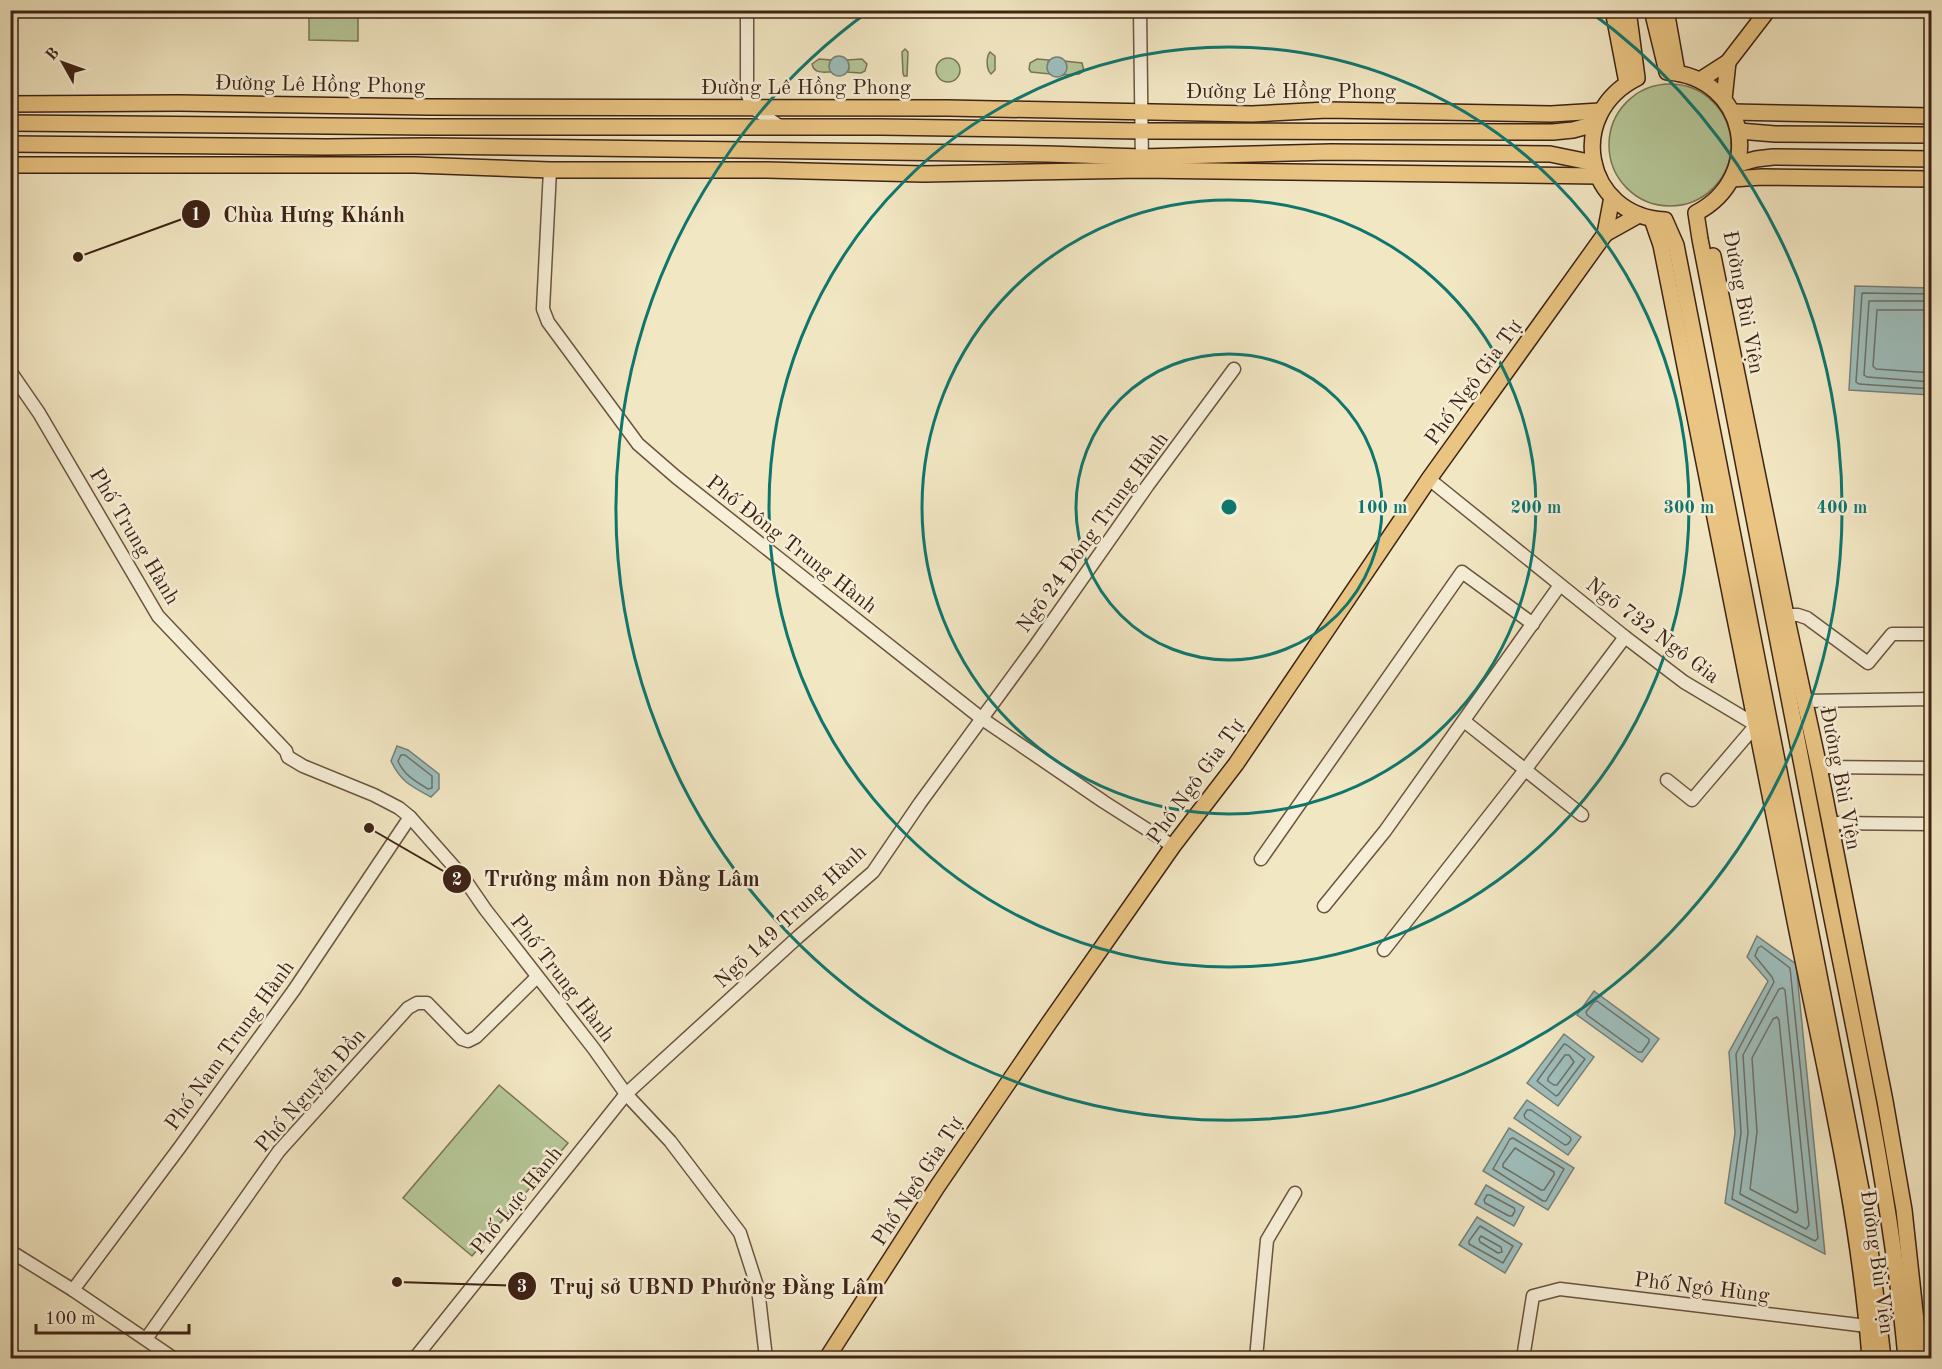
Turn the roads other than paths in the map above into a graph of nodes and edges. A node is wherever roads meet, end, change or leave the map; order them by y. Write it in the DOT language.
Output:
graph roads {
  1 [pos="747,10"];
  2 [pos="1140,10"];
  3 [pos="1613,10"];
  4 [pos="1628,10"];
  5 [pos="1652,10"];
  6 [pos="1666,10"];
  7 [pos="1768,10"];
  8 [pos="1728,62"];
  9 [pos="1672,72"];
  10 [pos="1632,80"];
  11 [pos="1700,80"];
  12 [pos="16,104"];
  13 [pos="1728,105"];
  14 [pos="420,107"];
  15 [pos="753,108"];
  16 [pos="1141,112"];
  17 [pos="1932,116"];
  18 [pos="1598,118"];
  19 [pos="16,123"];
  20 [pos="419,127"];
  21 [pos="780,127"];
  22 [pos="1141,131"];
  23 [pos="1739,131"];
  24 [pos="1932,135"];
  25 [pos="15,144"];
  26 [pos="418,146"];
  27 [pos="1932,159"];
  28 [pos="1142,164"];
  29 [pos="1738,164"];
  30 [pos="15,165"];
  31 [pos="416,165"];
  32 [pos="550,170"];
  33 [pos="1596,170"];
  34 [pos="1732,179"];
  35 [pos="1932,179"];
  36 [pos="1612,197"];
  37 [pos="1700,211"];
  38 [pos="1652,218"];
  39 [pos="1605,234"];
  40 [pos="1234,369"];
  41 [pos="10,371"];
  42 [pos="1429,479"];
  43 [pos="1560,585"];
  44 [pos="1786,615"];
  45 [pos="1533,624"];
  46 [pos="1932,634"];
  47 [pos="1625,637"];
  48 [pos="1932,699"];
  49 [pos="1804,701"];
  50 [pos="981,718"];
  51 [pos="1464,721"];
  52 [pos="1756,725"];
  53 [pos="1820,767"];
  54 [pos="1932,768"];
  55 [pos="1525,770"];
  56 [pos="1667,780"];
  57 [pos="1582,815"];
  58 [pos="411,817"];
  59 [pos="1829,823"];
  60 [pos="1932,824"];
  61 [pos="1173,846"];
  62 [pos="1261,859"];
  63 [pos="1324,906"];
  64 [pos="1384,950"];
  65 [pos="537,977"];
  66 [pos="626,1094"];
  67 [pos="1295,1193"];
  68 [pos="10,1251"];
  69 [pos="73,1290"];
  70 [pos="1867,1326"];
  71 [pos="146,1339"];
  72 [pos="172,1359"];
  73 [pos="415,1359"];
  74 [pos="766,1359"];
  75 [pos="827,1359"];
  76 [pos="1256,1359"];
  77 [pos="1523,1359"];
  78 [pos="1870,1359"];
  79 [pos="1883,1359"];
  80 [pos="1906,1359"];
  81 [pos="1920,1359"];
  1 -- 15 [label="street"];
  2 -- 16 [label="street"];
  3 -- 10 [label="main road"];
  4 -- 10 [label="main road"];
  5 -- 9 [label="main road"];
  6 -- 9 [label="main road"];
  7 -- 8 [label="main road"];
  8 -- 11 [label="main road"];
  8 -- 13 [label="main road"];
  9 -- 11 [label="main road"];
  10 -- 18 [label="main road"];
  11 -- 13 [label="main road"];
  12 -- 14 [label="main road, Đường Lê Hồng Phong"];
  12 -- 19 [label="main road"];
  13 -- 17 [label="main road"];
  13 -- 23 [label="main road"];
  14 -- 15 [label="main road, Đường Lê Hồng Phong"];
  14 -- 20 [label="main road"];
  15 -- 16 [label="main road, Đường Lê Hồng Phong"];
  15 -- 21 [label="street"];
  16 -- 18 [label="main road, Đường Lê Hồng Phong"];
  16 -- 22 [label="street"];
  18 -- 22 [label="main road, Đường Lê Hồng Phong"];
  18 -- 33 [label="main road"];
  19 -- 20 [label="main road, Đường Lê Hồng Phong"];
  20 -- 21 [label="main road, Đường Lê Hồng Phong"];
  20 -- 26 [label="main road"];
  21 -- 22 [label="main road, Đường Lê Hồng Phong"];
  22 -- 28 [label="street"];
  23 -- 24 [label="main road"];
  23 -- 29 [label="main road"];
  25 -- 26 [label="main road"];
  25 -- 30 [label="main road"];
  26 -- 28 [label="main road"];
  26 -- 31 [label="main road"];
  27 -- 29 [label="main road"];
  28 -- 32 [label="main road"];
  28 -- 33 [label="main road"];
  28 -- 33 [label="main road"];
  29 -- 34 [label="main road"];
  30 -- 31 [label="main road"];
  31 -- 32 [label="main road"];
  32 -- 50 [label="street, Phố Đông Trung Hành"];
  33 -- 36 [label="main road"];
  34 -- 35 [label="main road"];
  34 -- 37 [label="main road"];
  36 -- 38 [label="main road"];
  36 -- 39 [label="main road"];
  37 -- 44 [label="main road, Đường Bùi Viện"];
  37 -- 80 [label="main road, Đường Bùi Viện"];
  38 -- 39 [label="main road"];
  38 -- 52 [label="main road, Đường Bùi Viện"];
  38 -- 79 [label="main road, Đường Bùi Viện"];
  39 -- 42 [label="main road, Phố Ngô Gia Tự"];
  40 -- 50 [label="street, Ngõ 24 Đông Trung Hành"];
  41 -- 58 [label="street, Phố Trung Hành"];
  42 -- 43 [label="street, Ngõ 732 Ngô Gia"];
  42 -- 61 [label="main road, Phố Ngô Gia Tự"];
  43 -- 45 [label="street"];
  43 -- 47 [label="street, Ngõ 732 Ngô Gia"];
  44 -- 46 [label="street"];
  44 -- 49 [label="main road, Đường Bùi Viện"];
  45 -- 51 [label="street"];
  45 -- 62 [label="street"];
  47 -- 52 [label="street, Ngõ 732 Ngô Gia"];
  47 -- 55 [label="street"];
  48 -- 49 [label="street"];
  49 -- 53 [label="main road, Đường Bùi Viện"];
  50 -- 61 [label="street, Phố Đông Trung Hành"];
  50 -- 66 [label="street, Ngõ 149 Trung Hành"];
  51 -- 55 [label="street"];
  51 -- 63 [label="street"];
  52 -- 56 [label="street"];
  52 -- 70 [label="main road, Đường Bùi Viện"];
  53 -- 54 [label="street"];
  53 -- 59 [label="main road, Đường Bùi Viện"];
  55 -- 57 [label="street"];
  55 -- 64 [label="street"];
  58 -- 65 [label="street, Phố Trung Hành"];
  58 -- 69 [label="street, Phố Nam Trung Hành"];
  59 -- 60 [label="street"];
  59 -- 81 [label="main road, Đường Bùi Viện"];
  61 -- 75 [label="main road, Phố Ngô Gia Tự"];
  65 -- 66 [label="street, Phố Trung Hành"];
  65 -- 71 [label="street, Phố Nguyễn Đồn"];
  66 -- 73 [label="street, Phố Lực Hành"];
  66 -- 74 [label="street, Phố Trung Hành"];
  67 -- 76 [label="street"];
  68 -- 69 [label="street"];
  69 -- 71 [label="street"];
  70 -- 77 [label="street, Phố Ngô Hùng"];
  70 -- 78 [label="main road, Đường Bùi Viện"];
  71 -- 72 [label="street"];
}
